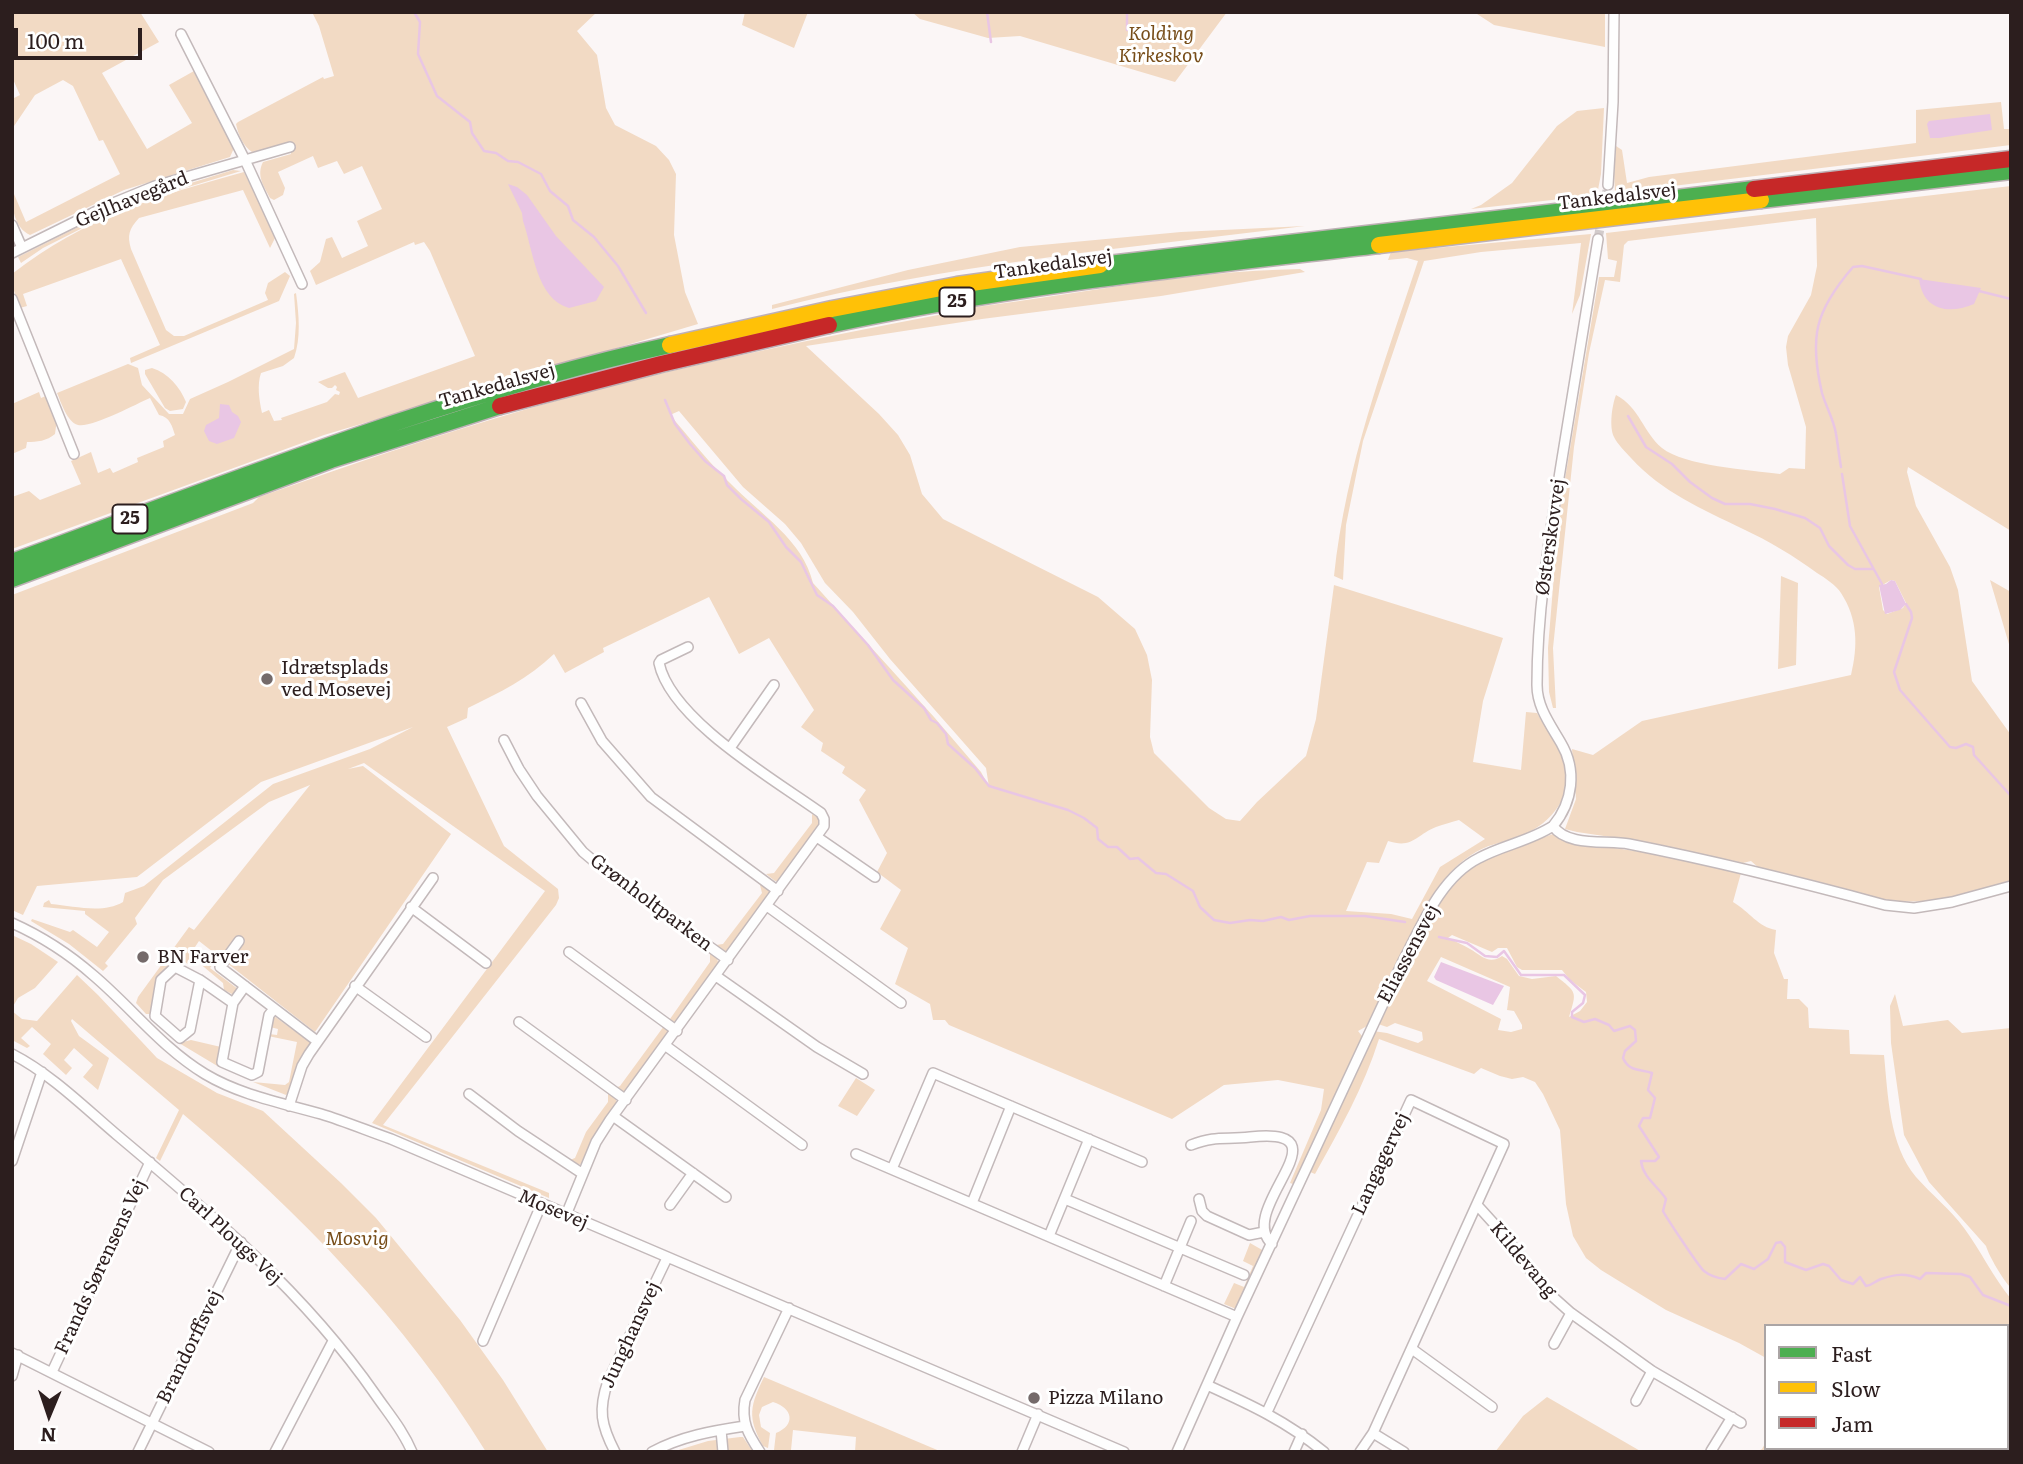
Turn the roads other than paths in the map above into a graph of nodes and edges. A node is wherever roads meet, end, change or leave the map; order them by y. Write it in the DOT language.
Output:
graph roads {
  1 [pos="1614,12"];
  2 [pos="181,34"];
  3 [pos="290,148"];
  4 [pos="2011,159"];
  5 [pos="245,160"];
  6 [pos="2011,172"];
  7 [pos="1608,185"];
  8 [pos="12,225"];
  9 [pos="1598,239"];
  10 [pos="22,248"];
  11 [pos="12,253"];
  12 [pos="302,284"];
  13 [pos="12,299"];
  14 [pos="74,454"];
  15 [pos="12,562"];
  16 [pos="12,579"];
  17 [pos="688,647"];
  18 [pos="774,685"];
  19 [pos="580,703"];
  20 [pos="505,740"];
  21 [pos="730,748"];
  22 [pos="1553,826"];
  23 [pos="817,837"];
  24 [pos="875,877"];
  25 [pos="433,878"];
  26 [pos="2011,887"];
  27 [pos="778,891"];
  28 [pos="767,906"];
  29 [pos="411,907"];
  30 [pos="12,923"];
  31 [pos="239,941"];
  32 [pos="569,952"];
  33 [pos="728,960"];
  34 [pos="486,963"];
  35 [pos="716,976"];
  36 [pos="200,980"];
  37 [pos="244,986"];
  38 [pos="355,986"];
  39 [pos="233,1003"];
  40 [pos="901,1003"];
  41 [pos="274,1009"];
  42 [pos="519,1022"];
  43 [pos="677,1031"];
  44 [pos="426,1037"];
  45 [pos="317,1041"];
  46 [pos="666,1046"];
  47 [pos="12,1054"];
  48 [pos="859,1068"];
  49 [pos="42,1072"];
  50 [pos="469,1094"];
  51 [pos="625,1100"];
  52 [pos="289,1106"];
  53 [pos="1011,1106"];
  54 [pos="613,1116"];
  55 [pos="1089,1139"];
  56 [pos="802,1145"];
  57 [pos="1191,1145"];
  58 [pos="856,1154"];
  59 [pos="12,1161"];
  60 [pos="150,1162"];
  61 [pos="1142,1162"];
  62 [pos="892,1169"];
  63 [pos="693,1173"];
  64 [pos="583,1174"];
  65 [pos="726,1197"];
  66 [pos="1065,1199"];
  67 [pos="1199,1199"];
  68 [pos="972,1203"];
  69 [pos="541,1205"];
  70 [pos="670,1205"];
  71 [pos="1477,1205"];
  72 [pos="566,1215"];
  73 [pos="1191,1221"];
  74 [pos="1264,1232"];
  75 [pos="1049,1236"];
  76 [pos="241,1242"];
  77 [pos="1272,1244"];
  78 [pos="1180,1248"];
  79 [pos="667,1258"];
  80 [pos="1244,1275"];
  81 [pos="1164,1286"];
  82 [pos="789,1308"];
  83 [pos="1571,1313"];
  84 [pos="1237,1317"];
  85 [pos="333,1341"];
  86 [pos="483,1341"];
  87 [pos="1554,1344"];
  88 [pos="1412,1349"];
  89 [pos="15,1354"];
  90 [pos="1651,1371"];
  91 [pos="52,1372"];
  92 [pos="12,1376"];
  93 [pos="1208,1385"];
  94 [pos="1636,1401"];
  95 [pos="1492,1407"];
  96 [pos="1267,1412"];
  97 [pos="1038,1415"];
  98 [pos="1732,1418"];
  99 [pos="152,1423"];
  100 [pos="1741,1423"];
  101 [pos="745,1426"];
  102 [pos="721,1430"];
  103 [pos="1373,1433"];
  104 [pos="1302,1434"];
  105 [pos="1712,1451"];
  106 [pos="138,1452"];
  107 [pos="209,1452"];
  108 [pos="275,1452"];
  109 [pos="412,1452"];
  110 [pos="615,1452"];
  111 [pos="652,1452"];
  112 [pos="723,1452"];
  113 [pos="760,1452"];
  114 [pos="1021,1452"];
  115 [pos="1124,1452"];
  116 [pos="1177,1452"];
  117 [pos="1294,1452"];
  118 [pos="1324,1452"];
  119 [pos="1360,1452"];
  120 [pos="1404,1452"];
  1 -- 7 [label="street"];
  2 -- 5 [label="street"];
  3 -- 5 [label="street, Gejlhavegård"];
  4 -- 15 [label="highway, Tankedalsvej / 25"];
  5 -- 10 [label="street, Gejlhavegård"];
  5 -- 12 [label="street"];
  6 -- 16 [label="highway, Tankedalsvej / 25"];
  8 -- 10 [label="street"];
  9 -- 22 [label="street, Østerskovvej"];
  10 -- 11 [label="street, Gejlhavegård"];
  13 -- 14 [label="street"];
  17 -- 21 [label="street"];
  18 -- 21 [label="street"];
  19 -- 27 [label="street"];
  20 -- 33 [label="street, Grønholtparken"];
  21 -- 23 [label="street"];
  22 -- 26 [label="street"];
  22 -- 77 [label="street, Eliassensvej"];
  23 -- 24 [label="street"];
  23 -- 27 [label="street, Grønholtparken"];
  25 -- 29 [label="street"];
  27 -- 28 [label="street, Grønholtparken"];
  28 -- 33 [label="street, Grønholtparken"];
  28 -- 40 [label="street"];
  29 -- 34 [label="street"];
  29 -- 38 [label="street"];
  30 -- 52 [label="street, Mosevej"];
  31 -- 37 [label="street"];
  32 -- 43 [label="street"];
  33 -- 35 [label="street, Grønholtparken"];
  35 -- 43 [label="street, Grønholtparken"];
  35 -- 48 [label="street, Grønholtparken"];
  36 -- 36 [label="street"];
  36 -- 39 [label="street"];
  37 -- 39 [label="street"];
  37 -- 41 [label="street"];
  38 -- 44 [label="street"];
  38 -- 45 [label="street"];
  39 -- 41 [label="street"];
  41 -- 45 [label="street"];
  42 -- 51 [label="street"];
  43 -- 46 [label="street, Grønholtparken"];
  45 -- 52 [label="street"];
  46 -- 51 [label="street, Grønholtparken"];
  46 -- 56 [label="street"];
  47 -- 49 [label="street, Carl Plougs Vej"];
  49 -- 59 [label="street"];
  49 -- 60 [label="street, Carl Plougs Vej"];
  50 -- 64 [label="street"];
  51 -- 54 [label="street, Grønholtparken"];
  52 -- 69 [label="street, Mosevej"];
  53 -- 55 [label="street"];
  53 -- 62 [label="street"];
  53 -- 68 [label="street"];
  54 -- 63 [label="street"];
  54 -- 64 [label="street, Grønholtparken"];
  55 -- 61 [label="street"];
  55 -- 66 [label="street"];
  57 -- 74 [label="street"];
  58 -- 62 [label="street"];
  60 -- 76 [label="street, Carl Plougs Vej"];
  60 -- 91 [label="street, Frands Sørensens Vej"];
  62 -- 68 [label="street"];
  63 -- 65 [label="street"];
  63 -- 70 [label="street"];
  64 -- 72 [label="street, Grønholtparken"];
  66 -- 75 [label="street"];
  66 -- 78 [label="street"];
  67 -- 74 [label="street"];
  68 -- 75 [label="street"];
  69 -- 72 [label="street, Mosevej"];
  69 -- 86 [label="street"];
  71 -- 83 [label="street, Kildevang"];
  71 -- 88 [label="street, Langagervej"];
  71 -- 96 [label="street, Langagervej"];
  72 -- 79 [label="street, Mosevej"];
  73 -- 78 [label="street"];
  74 -- 77 [label="street"];
  75 -- 81 [label="street"];
  76 -- 85 [label="street, Carl Plougs Vej"];
  76 -- 99 [label="street, Brandorffsvej"];
  77 -- 84 [label="street, Eliassensvej"];
  78 -- 80 [label="street"];
  78 -- 81 [label="street"];
  79 -- 82 [label="street, Mosevej"];
  79 -- 110 [label="street, Junghansvej"];
  81 -- 84 [label="street"];
  82 -- 97 [label="street, Mosevej"];
  82 -- 101 [label="street"];
  83 -- 87 [label="street, Kildevang"];
  83 -- 90 [label="street, Kildevang"];
  84 -- 93 [label="street, Eliassensvej"];
  85 -- 108 [label="street"];
  85 -- 109 [label="street, Carl Plougs Vej"];
  88 -- 95 [label="street"];
  88 -- 103 [label="street, Langagervej"];
  89 -- 91 [label="street"];
  89 -- 92 [label="street"];
  90 -- 94 [label="street"];
  90 -- 98 [label="street, Kildevang"];
  91 -- 99 [label="street"];
  93 -- 96 [label="street"];
  93 -- 116 [label="street, Eliassensvej"];
  96 -- 104 [label="street"];
  97 -- 114 [label="street"];
  97 -- 115 [label="street, Mosevej"];
  98 -- 100 [label="street, Kildevang"];
  98 -- 105 [label="street"];
  99 -- 106 [label="street, Brandorffsvej"];
  99 -- 107 [label="street"];
  101 -- 102 [label="street"];
  101 -- 113 [label="street"];
  102 -- 111 [label="street"];
  102 -- 112 [label="street"];
  103 -- 119 [label="street, Langagervej"];
  103 -- 120 [label="street"];
  104 -- 117 [label="street"];
  104 -- 118 [label="street"];
}
